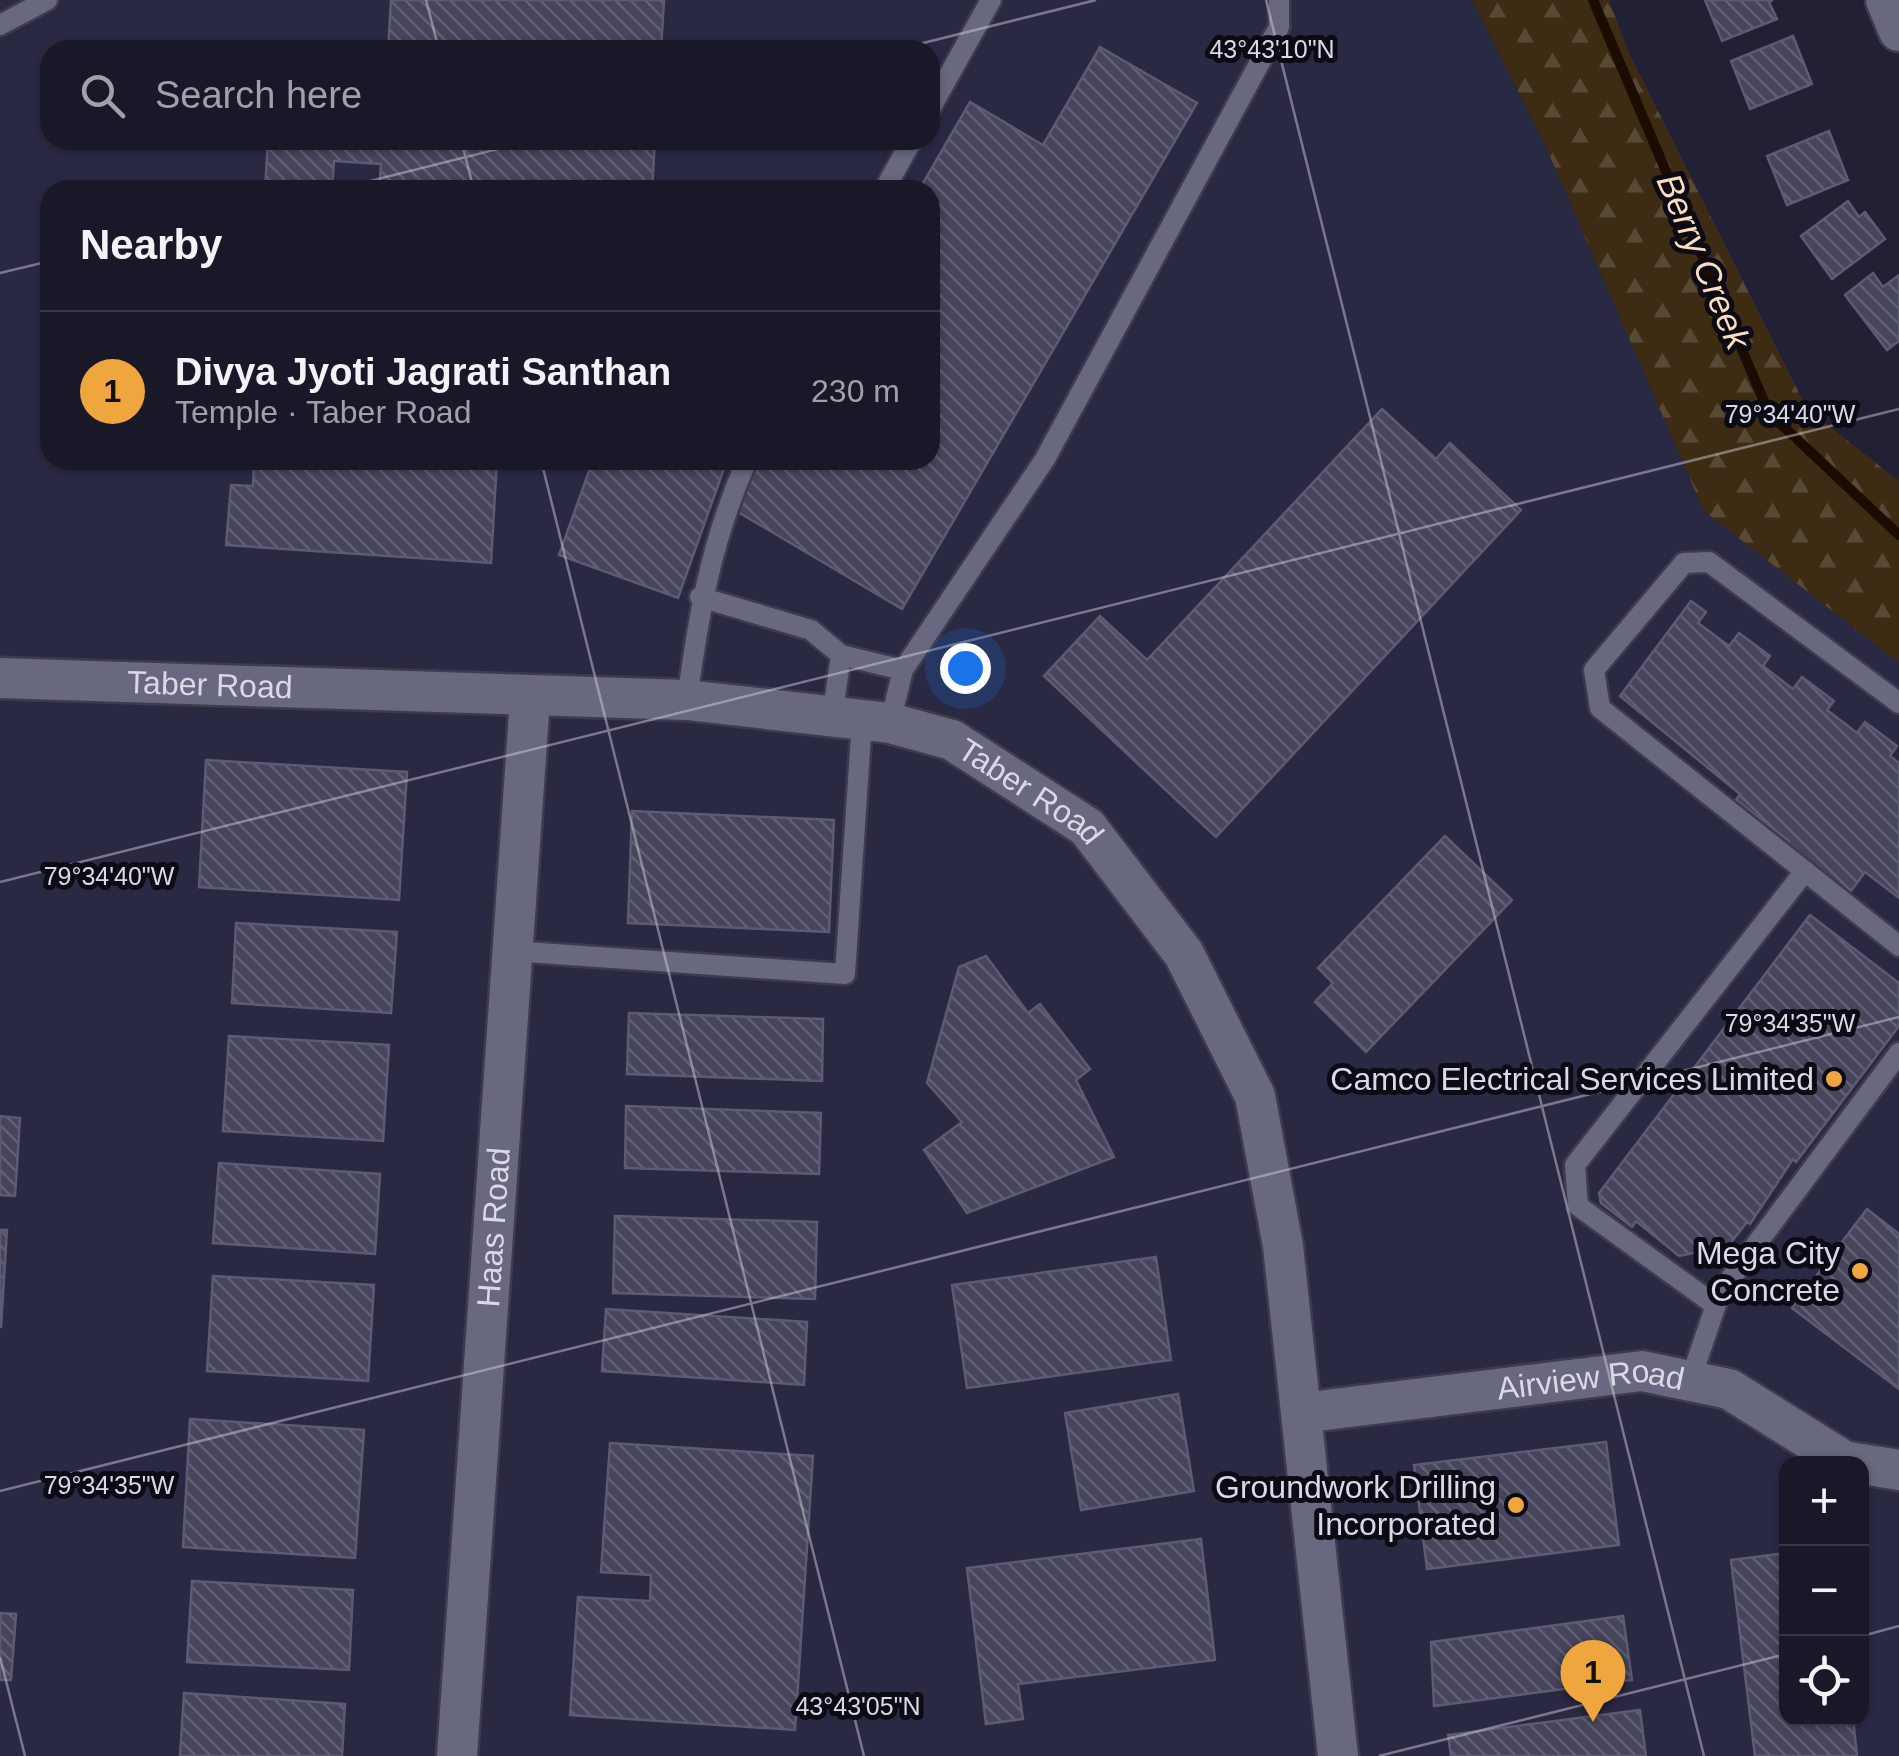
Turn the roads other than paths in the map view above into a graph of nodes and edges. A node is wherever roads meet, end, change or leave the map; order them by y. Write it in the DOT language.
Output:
graph roads {
  1 [pos="47,0"];
  2 [pos="991,0"];
  3 [pos="1279,0"];
  4 [pos="1886,0"];
  5 [pos="0,26"];
  6 [pos="1899,31"];
  7 [pos="940,90"];
  8 [pos="906,150"];
  9 [pos="890,180"];
  10 [pos="743,470"];
  11 [pos="700,597"];
  12 [pos="841,655"];
  13 [pos="903,670"];
  14 [pos="0,678"];
  15 [pos="530,698"];
  16 [pos="688,700"];
  17 [pos="1899,703"];
  18 [pos="861,721"];
  19 [pos="1806,871"];
  20 [pos="1899,946"];
  21 [pos="511,951"];
  22 [pos="1899,1053"];
  23 [pos="1715,1305"];
  24 [pos="1690,1381"];
  25 [pos="1301,1413"];
  26 [pos="1836,1456"];
  27 [pos="1869,1465"];
  28 [pos="1899,1470"];
  29 [pos="457,1756"];
  30 [pos="1338,1756"];
  1 -- 5 [label="lane"];
  2 -- 7 [label="lane"];
  3 -- 13 [label="lane"];
  4 -- 6 [label="street"];
  8 -- 9 [label="lane"];
  10 -- 11 [label="lane"];
  11 -- 12 [label="lane"];
  11 -- 16 [label="lane"];
  12 -- 13 [label="lane"];
  12 -- 18 [label="lane"];
  13 -- 18 [label="lane"];
  14 -- 15 [label="street, Taber Road"];
  15 -- 16 [label="street, Taber Road"];
  15 -- 21 [label="street, Haas Road"];
  16 -- 18 [label="street, Taber Road"];
  17 -- 19 [label="lane"];
  18 -- 21 [label="lane"];
  18 -- 25 [label="street, Taber Road"];
  19 -- 20 [label="lane"];
  19 -- 23 [label="lane"];
  21 -- 29 [label="street, Haas Road"];
  22 -- 23 [label="lane"];
  23 -- 24 [label="lane"];
  24 -- 25 [label="street, Airview Road"];
  24 -- 26 [label="street, Airview Road"];
  25 -- 30 [label="street, Taber Road"];
  27 -- 28 [label="street, Airview Road"];
}
